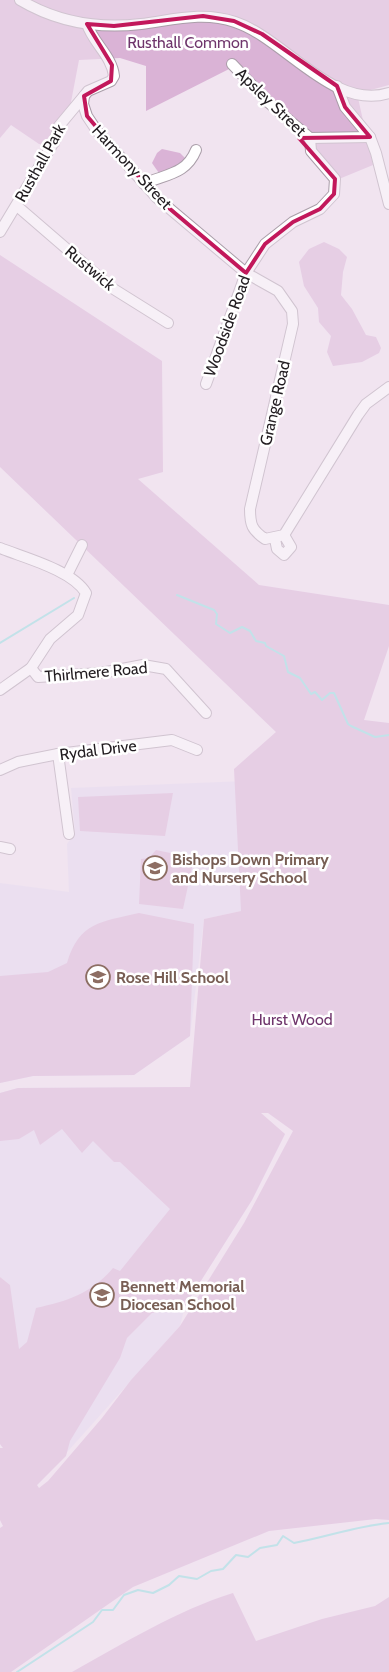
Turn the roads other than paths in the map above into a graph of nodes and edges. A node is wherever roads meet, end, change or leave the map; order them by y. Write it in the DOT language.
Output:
graph roads {
  1 [pos="20,0"];
  2 [pos="87,24"];
  3 [pos="232,64"];
  4 [pos="337,86"];
  5 [pos="388,94"];
  6 [pos="84,96"];
  7 [pos="370,137"];
  8 [pos="310,138"];
  9 [pos="196,150"];
  10 [pos="144,184"];
  11 [pos="389,204"];
  12 [pos="17,206"];
  13 [pos="0,232"];
  14 [pos="243,270"];
  15 [pos="168,323"];
  16 [pos="206,384"];
  17 [pos="389,387"];
  18 [pos="82,545"];
  19 [pos="0,548"];
  20 [pos="67,576"];
  21 [pos="31,668"];
  22 [pos="0,690"];
  23 [pos="206,712"];
  24 [pos="197,750"];
  25 [pos="58,754"];
  26 [pos="0,770"];
  27 [pos="69,834"];
  1 -- 2 [label="street"];
  2 -- 4 [label="street"];
  2 -- 6 [label="street"];
  3 -- 8 [label="street, Apsley Street"];
  4 -- 5 [label="street"];
  4 -- 7 [label="street"];
  6 -- 10 [label="street, Harmony Street"];
  6 -- 12 [label="street, Rusthall Park"];
  7 -- 8 [label="street, Apsley Street"];
  7 -- 11 [label="street"];
  8 -- 14 [label="street, Woodside Road"];
  9 -- 10 [label="street"];
  10 -- 14 [label="street, Harmony Street"];
  12 -- 13 [label="street, Rusthall Park"];
  12 -- 15 [label="street, Rustwick"];
  14 -- 16 [label="street, Woodside Road"];
  14 -- 17 [label="street, Grange Road"];
  18 -- 20 [label="street"];
  19 -- 20 [label="street"];
  20 -- 21 [label="street"];
  21 -- 22 [label="street"];
  21 -- 23 [label="street, Thirlmere Road"];
  24 -- 25 [label="street, Rydal Drive"];
  25 -- 26 [label="street, Rydal Drive"];
  25 -- 27 [label="street"];
}
